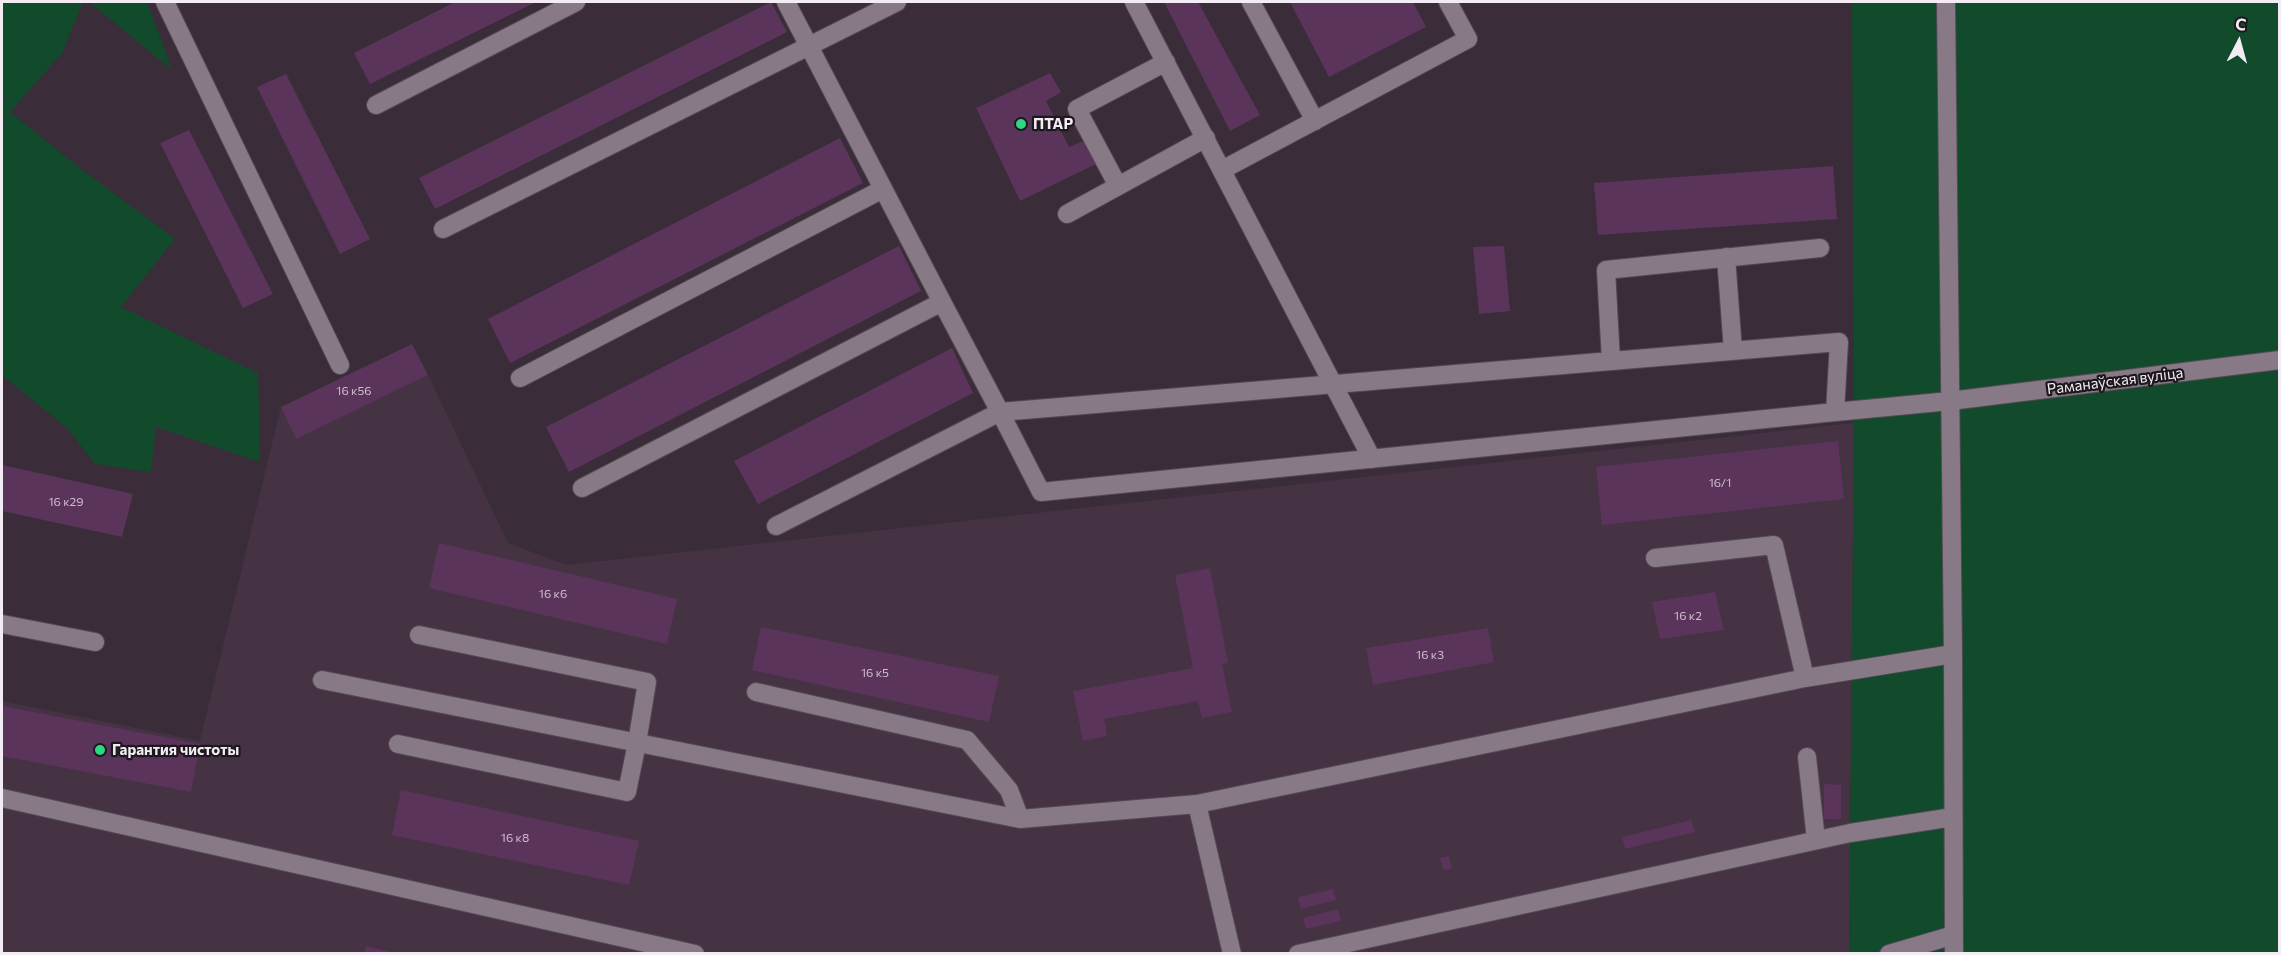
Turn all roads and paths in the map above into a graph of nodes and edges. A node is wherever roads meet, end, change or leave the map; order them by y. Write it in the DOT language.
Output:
graph roads {
  1 [pos="165,2"];
  2 [pos="576,2"];
  3 [pos="786,2"];
  4 [pos="897,2"];
  5 [pos="1134,2"];
  6 [pos="1251,2"];
  7 [pos="1448,2"];
  8 [pos="1946,2"];
  9 [pos="809,46"];
  10 [pos="1166,62"];
  11 [pos="376,105"];
  12 [pos="1315,121"];
  13 [pos="1206,138"];
  14 [pos="1222,170"];
  15 [pos="1118,186"];
  16 [pos="883,189"];
  17 [pos="1067,214"];
  18 [pos="443,229"];
  19 [pos="1820,248"];
  20 [pos="1726,257"];
  21 [pos="942,302"];
  22 [pos="1733,351"];
  23 [pos="2280,360"];
  24 [pos="1611,361"];
  25 [pos="340,365"];
  26 [pos="520,378"];
  27 [pos="1334,385"];
  28 [pos="1950,401"];
  29 [pos="1000,412"];
  30 [pos="1835,412"];
  31 [pos="1372,459"];
  32 [pos="582,488"];
  33 [pos="776,526"];
  34 [pos="1655,558"];
  35 [pos="2,624"];
  36 [pos="419,635"];
  37 [pos="95,642"];
  38 [pos="1953,654"];
  39 [pos="1805,678"];
  40 [pos="322,680"];
  41 [pos="756,692"];
  42 [pos="638,743"];
  43 [pos="398,744"];
  44 [pos="1807,757"];
  45 [pos="2,798"];
  46 [pos="1197,804"];
  47 [pos="1953,817"];
  48 [pos="1020,819"];
  49 [pos="1816,840"];
  50 [pos="1954,934"];
  51 [pos="619,945"];
  52 [pos="695,954"];
  53 [pos="1232,954"];
  54 [pos="1298,954"];
  55 [pos="1889,954"];
  56 [pos="1954,954"];
  1 -- 25 [label="street"];
  2 -- 11 [label="street"];
  3 -- 9 [label="street"];
  4 -- 9 [label="street"];
  5 -- 10 [label="street"];
  6 -- 12 [label="street"];
  7 -- 12 [label="street"];
  8 -- 28 [label="street"];
  9 -- 16 [label="street"];
  9 -- 18 [label="street"];
  10 -- 13 [label="street"];
  10 -- 15 [label="street"];
  12 -- 14 [label="street"];
  13 -- 14 [label="street"];
  13 -- 15 [label="street"];
  14 -- 27 [label="street"];
  15 -- 17 [label="street"];
  16 -- 21 [label="street"];
  16 -- 26 [label="street"];
  19 -- 20 [label="street"];
  20 -- 22 [label="street"];
  20 -- 24 [label="street"];
  21 -- 29 [label="street"];
  21 -- 32 [label="street"];
  22 -- 24 [label="street"];
  22 -- 30 [label="street"];
  23 -- 28 [label="street, Раманаўская вуліца"];
  24 -- 27 [label="street"];
  27 -- 29 [label="street"];
  27 -- 31 [label="street"];
  28 -- 30 [label="street, Раманаўская вуліца"];
  28 -- 38 [label="street"];
  29 -- 31 [label="street, Раманаўская вуліца"];
  29 -- 33 [label="street"];
  30 -- 31 [label="street, Раманаўская вуліца"];
  34 -- 39 [label="street"];
  35 -- 37 [label="street"];
  36 -- 42 [label="street"];
  38 -- 39 [label="street"];
  38 -- 47 [label="street"];
  39 -- 46 [label="street"];
  40 -- 42 [label="street"];
  41 -- 48 [label="street"];
  42 -- 43 [label="street"];
  42 -- 48 [label="street"];
  44 -- 49 [label="street"];
  45 -- 51 [label="street"];
  46 -- 48 [label="street"];
  46 -- 53 [label="street"];
  47 -- 49 [label="street"];
  47 -- 50 [label="street"];
  49 -- 54 [label="street"];
  50 -- 55 [label="street"];
  50 -- 56 [label="street"];
  51 -- 52 [label="street"];
}
